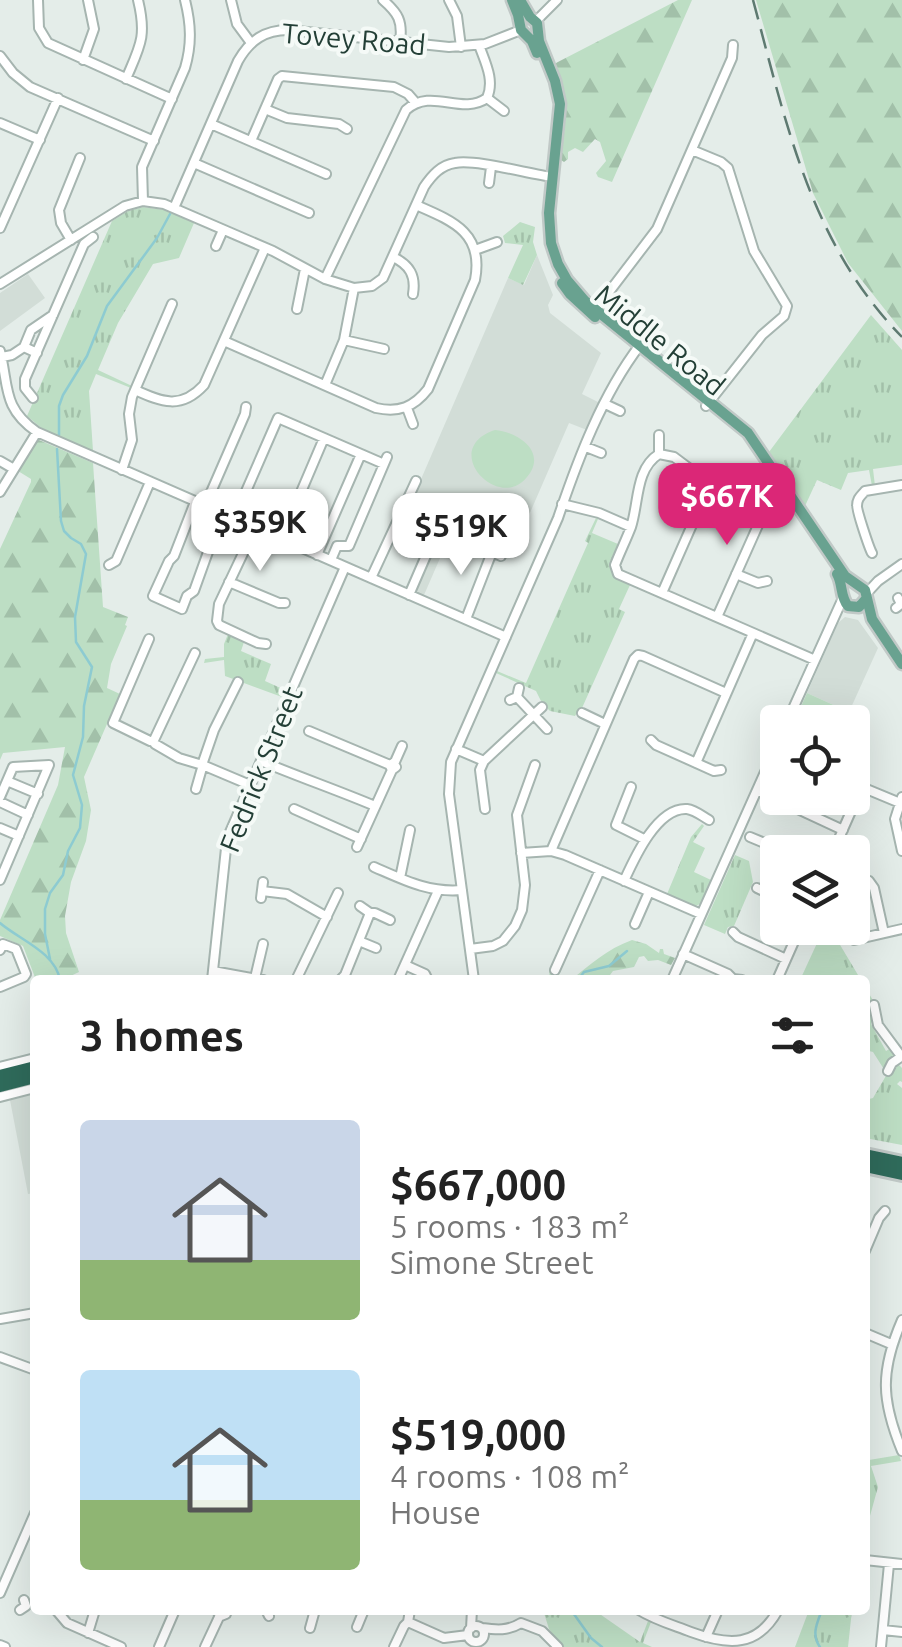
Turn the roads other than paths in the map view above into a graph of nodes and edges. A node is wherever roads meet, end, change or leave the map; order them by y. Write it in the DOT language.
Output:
graph roads {
  1 [pos="38,0"];
  2 [pos="88,0"];
  3 [pos="138,0"];
  4 [pos="185,0"];
  5 [pos="231,0"];
  6 [pos="383,0"];
  7 [pos="449,0"];
  8 [pos="512,0"];
  9 [pos="520,0"];
  10 [pos="557,0"];
  11 [pos="529,26"];
  12 [pos="400,42"];
  13 [pos="251,43"];
  14 [pos="479,45"];
  15 [pos="733,45"];
  16 [pos="460,47"];
  17 [pos="0,56"];
  18 [pos="82,60"];
  19 [pos="126,79"];
  20 [pos="58,98"];
  21 [pos="487,98"];
  22 [pos="172,99"];
  23 [pos="415,102"];
  24 [pos="265,109"];
  25 [pos="504,112"];
  26 [pos="0,123"];
  27 [pos="211,124"];
  28 [pos="346,129"];
  29 [pos="40,140"];
  30 [pos="154,141"];
  31 [pos="251,141"];
  32 [pos="692,150"];
  33 [pos="80,158"];
  34 [pos="194,163"];
  35 [pos="491,167"];
  36 [pos="326,174"];
  37 [pos="550,177"];
  38 [pos="489,183"];
  39 [pos="143,201"];
  40 [pos="416,205"];
  41 [pos="174,208"];
  42 [pos="309,213"];
  43 [pos="0,228"];
  44 [pos="223,230"];
  45 [pos="92,237"];
  46 [pos="71,240"];
  47 [pos="497,242"];
  48 [pos="216,246"];
  49 [pos="265,248"];
  50 [pos="475,250"];
  51 [pos="393,257"];
  52 [pos="0,269"];
  53 [pos="305,269"];
  54 [pos="325,279"];
  55 [pos="3,282"];
  56 [pos="354,288"];
  57 [pos="414,294"];
  58 [pos="172,304"];
  59 [pos="298,309"];
  60 [pos="596,310"];
  61 [pos="53,315"];
  62 [pos="344,340"];
  63 [pos="224,341"];
  64 [pos="24,347"];
  65 [pos="638,348"];
  66 [pos="384,349"];
  67 [pos="37,353"];
  68 [pos="1,354"];
  69 [pos="325,386"];
  70 [pos="135,390"];
  71 [pos="34,398"];
  72 [pos="605,404"];
  73 [pos="708,404"];
  74 [pos="246,407"];
  75 [pos="407,408"];
  76 [pos="620,411"];
  77 [pos="413,424"];
  78 [pos="37,432"];
  79 [pos="659,435"];
  80 [pos="324,438"];
  81 [pos="586,446"];
  82 [pos="602,453"];
  83 [pos="361,454"];
  84 [pos="659,454"];
  85 [pos="0,461"];
  86 [pos="14,469"];
  87 [pos="122,470"];
  88 [pos="150,482"];
  89 [pos="902,485"];
  90 [pos="411,487"];
  91 [pos="0,492"];
  92 [pos="778,494"];
  93 [pos="195,502"];
  94 [pos="562,504"];
  95 [pos="205,506"];
  96 [pos="237,512"];
  97 [pos="222,514"];
  98 [pos="441,522"];
  99 [pos="631,527"];
  100 [pos="255,528"];
  101 [pos="280,539"];
  102 [pos="481,547"];
  103 [pos="867,551"];
  104 [pos="318,555"];
  105 [pos="331,560"];
  106 [pos="902,564"];
  107 [pos="110,565"];
  108 [pos="345,567"];
  109 [pos="736,574"];
  110 [pos="371,578"];
  111 [pos="767,581"];
  112 [pos="229,582"];
  113 [pos="862,590"];
  114 [pos="662,593"];
  115 [pos="409,595"];
  116 [pos="843,595"];
  117 [pos="285,603"];
  118 [pos="854,608"];
  119 [pos="717,617"];
  120 [pos="466,620"];
  121 [pos="831,625"];
  122 [pos="752,633"];
  123 [pos="151,637"];
  124 [pos="506,637"];
  125 [pos="266,644"];
  126 [pos="196,659"];
  127 [pos="815,660"];
  128 [pos="902,664"];
  129 [pos="902,674"];
  130 [pos="233,687"];
  131 [pos="726,692"];
  132 [pos="515,695"];
  133 [pos="795,705"];
  134 [pos="542,708"];
  135 [pos="582,713"];
  136 [pos="534,715"];
  137 [pos="605,724"];
  138 [pos="310,730"];
  139 [pos="549,731"];
  140 [pos="651,740"];
  141 [pos="153,741"];
  142 [pos="402,746"];
  143 [pos="456,748"];
  144 [pos="260,761"];
  145 [pos="484,761"];
  146 [pos="696,763"];
  147 [pos="533,764"];
  148 [pos="202,765"];
  149 [pos="392,766"];
  150 [pos="720,770"];
  151 [pos="7,780"];
  152 [pos="760,783"];
  153 [pos="250,785"];
  154 [pos="631,787"];
  155 [pos="196,788"];
  156 [pos="757,790"];
  157 [pos="760,791"];
  158 [pos="38,794"];
  159 [pos="0,800"];
  160 [pos="901,800"];
  161 [pos="376,806"];
  162 [pos="497,806"];
  163 [pos="293,810"];
  164 [pos="28,815"];
  165 [pos="814,815"];
  166 [pos="709,820"];
  167 [pos="0,828"];
  168 [pos="410,830"];
  169 [pos="842,830"];
  170 [pos="840,835"];
  171 [pos="19,836"];
  172 [pos="750,837"];
  173 [pos="644,839"];
  174 [pos="760,841"];
  175 [pos="902,851"];
  176 [pos="551,852"];
  177 [pos="0,853"];
  178 [pos="521,853"];
  179 [pos="10,857"];
  180 [pos="374,867"];
  181 [pos="600,870"];
  182 [pos="400,878"];
  183 [pos="0,880"];
  184 [pos="624,881"];
  185 [pos="870,881"];
  186 [pos="262,890"];
  187 [pos="462,890"];
  188 [pos="438,891"];
  189 [pos="649,892"];
  190 [pos="338,894"];
  191 [pos="360,906"];
  192 [pos="370,913"];
  193 [pos="701,914"];
  194 [pos="326,917"];
  195 [pos="390,920"];
  196 [pos="635,924"];
  197 [pos="902,929"];
  198 [pos="732,932"];
  199 [pos="884,933"];
  200 [pos="870,936"];
  201 [pos="359,941"];
  202 [pos="264,944"];
  203 [pos="792,945"];
  204 [pos="376,948"];
  205 [pos="470,949"];
  206 [pos="0,950"];
  207 [pos="683,954"];
  208 [pos="786,959"];
  209 [pos="405,965"];
  210 [pos="556,970"];
  211 [pos="212,975"];
  212 [pos="260,975"];
  213 [pos="298,975"];
  214 [pos="346,975"];
  215 [pos="400,975"];
  216 [pos="426,975"];
  217 [pos="473,975"];
  218 [pos="674,975"];
  219 [pos="729,975"];
  220 [pos="779,975"];
  221 [pos="0,986"];
  222 [pos="874,1005"];
  223 [pos="902,1056"];
  224 [pos="30,1059"];
  225 [pos="0,1067"];
  226 [pos="30,1068"];
  227 [pos="888,1071"];
  228 [pos="0,1076"];
  229 [pos="30,1078"];
  230 [pos="0,1086"];
  231 [pos="30,1089"];
  232 [pos="0,1097"];
  233 [pos="870,1156"];
  234 [pos="902,1163"];
  235 [pos="870,1167"];
  236 [pos="902,1174"];
  237 [pos="870,1175"];
  238 [pos="902,1182"];
  239 [pos="885,1211"];
  240 [pos="870,1239"];
  241 [pos="30,1313"];
  242 [pos="0,1319"];
  243 [pos="902,1320"];
  244 [pos="870,1335"];
  245 [pos="891,1344"];
  246 [pos="0,1356"];
  247 [pos="30,1368"];
  248 [pos="902,1451"];
  249 [pos="30,1524"];
  250 [pos="870,1561"];
  251 [pos="890,1564"];
  252 [pos="902,1564"];
  253 [pos="0,1593"];
  254 [pos="61,1615"];
  255 [pos="93,1615"];
  256 [pos="173,1615"];
  257 [pos="220,1615"];
  258 [pos="314,1615"];
  259 [pos="362,1615"];
  260 [pos="409,1615"];
  261 [pos="656,1615"];
  262 [pos="716,1615"];
  263 [pos="775,1615"];
  264 [pos="408,1622"];
  265 [pos="356,1629"];
  266 [pos="309,1630"];
  267 [pos="882,1630"];
  268 [pos="902,1632"];
  269 [pos="88,1633"];
  270 [pos="477,1637"];
  271 [pos="706,1638"];
  272 [pos="442,1643"];
  273 [pos="207,1644"];
  274 [pos="750,1644"];
  275 [pos="120,1647"];
  276 [pos="159,1647"];
  277 [pos="221,1647"];
  278 [pos="394,1647"];
  279 [pos="558,1647"];
  280 [pos="881,1647"];
  1 -- 18 [label="street"];
  2 -- 18 [label="street"];
  3 -- 19 [label="street"];
  4 -- 22 [label="street"];
  5 -- 13 [label="street"];
  6 -- 12 [label="street"];
  7 -- 16 [label="street"];
  8 -- 11 [label="main road, Middle Road"];
  9 -- 11 [label="main road, Middle Road"];
  10 -- 11 [label="street"];
  11 -- 14 [label="street, Tovey Road"];
  11 -- 37 [label="main road, Middle Road"];
  12 -- 13 [label="street, Tovey Road"];
  12 -- 16 [label="street, Tovey Road"];
  13 -- 27 [label="street, Tovey Road"];
  14 -- 16 [label="street, Tovey Road"];
  14 -- 21 [label="street"];
  15 -- 32 [label="street"];
  17 -- 20 [label="street"];
  18 -- 19 [label="street"];
  19 -- 22 [label="street"];
  20 -- 29 [label="street"];
  20 -- 30 [label="street"];
  21 -- 23 [label="street"];
  21 -- 25 [label="street"];
  22 -- 30 [label="street"];
  23 -- 24 [label="street"];
  23 -- 54 [label="street"];
  24 -- 28 [label="street"];
  24 -- 31 [label="street"];
  26 -- 29 [label="street"];
  27 -- 31 [label="street"];
  27 -- 34 [label="street, Tovey Road"];
  29 -- 43 [label="street"];
  30 -- 39 [label="street"];
  31 -- 36 [label="street"];
  32 -- 60 [label="street"];
  32 -- 73 [label="street"];
  33 -- 46 [label="street"];
  34 -- 41 [label="street, Tovey Road"];
  34 -- 42 [label="street"];
  35 -- 37 [label="street"];
  35 -- 38 [label="street"];
  35 -- 40 [label="street"];
  37 -- 60 [label="main road, Middle Road"];
  37 -- 65 [label="main road, Middle Road"];
  39 -- 41 [label="street"];
  39 -- 46 [label="street"];
  40 -- 50 [label="street"];
  40 -- 51 [label="street"];
  41 -- 44 [label="street"];
  44 -- 48 [label="street"];
  44 -- 49 [label="street"];
  45 -- 61 [label="street"];
  46 -- 55 [label="street"];
  47 -- 50 [label="street"];
  49 -- 53 [label="street"];
  49 -- 63 [label="street"];
  50 -- 75 [label="street"];
  51 -- 56 [label="street"];
  51 -- 57 [label="street"];
  52 -- 55 [label="street"];
  53 -- 54 [label="street"];
  53 -- 59 [label="street"];
  54 -- 56 [label="street"];
  56 -- 62 [label="street"];
  58 -- 70 [label="street"];
  60 -- 65 [label="main road, Middle Road"];
  61 -- 64 [label="street"];
  61 -- 67 [label="street"];
  62 -- 66 [label="street"];
  62 -- 69 [label="street"];
  63 -- 69 [label="street"];
  63 -- 70 [label="street"];
  64 -- 67 [label="street"];
  64 -- 68 [label="street"];
  65 -- 72 [label="street"];
  65 -- 73 [label="main road, Middle Road"];
  67 -- 71 [label="street"];
  68 -- 78 [label="street"];
  69 -- 75 [label="street"];
  70 -- 87 [label="street"];
  72 -- 76 [label="street"];
  72 -- 81 [label="street"];
  73 -- 92 [label="main road, Middle Road"];
  73 -- 113 [label="main road, Middle Road"];
  74 -- 95 [label="street"];
  75 -- 77 [label="street"];
  78 -- 86 [label="street"];
  78 -- 87 [label="street"];
  79 -- 84 [label="street"];
  80 -- 83 [label="street"];
  80 -- 96 [label="street"];
  80 -- 101 [label="street"];
  81 -- 82 [label="street"];
  81 -- 94 [label="street"];
  83 -- 104 [label="street"];
  83 -- 105 [label="street"];
  84 -- 99 [label="street"];
  84 -- 114 [label="street"];
  85 -- 86 [label="street"];
  86 -- 91 [label="street"];
  87 -- 88 [label="street"];
  88 -- 93 [label="street"];
  88 -- 107 [label="street"];
  89 -- 103 [label="street"];
  90 -- 110 [label="street"];
  92 -- 109 [label="street"];
  92 -- 116 [label="main road, Middle Road"];
  93 -- 95 [label="street"];
  93 -- 97 [label="street"];
  94 -- 99 [label="street"];
  94 -- 124 [label="street"];
  95 -- 97 [label="street"];
  97 -- 100 [label="street"];
  98 -- 115 [label="street"];
  99 -- 114 [label="street"];
  100 -- 101 [label="street"];
  100 -- 112 [label="street"];
  101 -- 104 [label="street"];
  102 -- 120 [label="street"];
  104 -- 105 [label="street"];
  105 -- 108 [label="street"];
  106 -- 113 [label="street"];
  108 -- 110 [label="street"];
  108 -- 144 [label="street, Fedrick Street"];
  109 -- 111 [label="street"];
  109 -- 119 [label="street"];
  110 -- 115 [label="street"];
  112 -- 117 [label="street"];
  112 -- 125 [label="street"];
  113 -- 116 [label="main road"];
  113 -- 118 [label="main road"];
  113 -- 128 [label="main road, Middle Road"];
  114 -- 119 [label="street"];
  115 -- 120 [label="street"];
  116 -- 118 [label="main road"];
  116 -- 121 [label="street"];
  118 -- 121 [label="street"];
  118 -- 129 [label="main road"];
  119 -- 122 [label="street"];
  120 -- 124 [label="street"];
  121 -- 127 [label="street"];
  122 -- 127 [label="street"];
  122 -- 131 [label="street"];
  123 -- 141 [label="street"];
  124 -- 143 [label="street"];
  126 -- 141 [label="street"];
  127 -- 133 [label="street"];
  130 -- 148 [label="street"];
  131 -- 137 [label="street"];
  131 -- 146 [label="street"];
  132 -- 136 [label="street"];
  134 -- 136 [label="street"];
  135 -- 137 [label="street"];
  136 -- 139 [label="street"];
  136 -- 145 [label="street"];
  137 -- 176 [label="street"];
  138 -- 149 [label="street"];
  140 -- 146 [label="street"];
  141 -- 148 [label="street"];
  142 -- 149 [label="street"];
  143 -- 145 [label="street"];
  143 -- 187 [label="street"];
  144 -- 153 [label="street, Fedrick Street"];
  144 -- 161 [label="street"];
  145 -- 162 [label="street"];
  146 -- 150 [label="street"];
  147 -- 178 [label="street"];
  148 -- 153 [label="street"];
  148 -- 155 [label="street"];
  149 -- 161 [label="street"];
  151 -- 158 [label="street"];
  151 -- 158 [label="street"];
  151 -- 159 [label="street"];
  152 -- 156 [label="street"];
  153 -- 211 [label="street, Fedrick Street"];
  154 -- 173 [label="street"];
  156 -- 157 [label="street"];
  156 -- 193 [label="street"];
  158 -- 164 [label="street"];
  159 -- 164 [label="street"];
  160 -- 169 [label="street"];
  160 -- 175 [label="street"];
  161 -- 163 [label="street"];
  164 -- 171 [label="street"];
  165 -- 169 [label="street"];
  166 -- 173 [label="street"];
  167 -- 171 [label="street"];
  168 -- 182 [label="street"];
  169 -- 170 [label="street"];
  171 -- 179 [label="street"];
  172 -- 174 [label="street"];
  173 -- 184 [label="street"];
  176 -- 178 [label="street"];
  176 -- 181 [label="street"];
  177 -- 179 [label="street"];
  178 -- 205 [label="street"];
  179 -- 183 [label="street"];
  180 -- 182 [label="street"];
  181 -- 184 [label="street"];
  181 -- 210 [label="street"];
  182 -- 188 [label="street"];
  184 -- 189 [label="street"];
  185 -- 199 [label="street"];
  186 -- 194 [label="street"];
  187 -- 188 [label="street"];
  187 -- 205 [label="street"];
  188 -- 209 [label="street"];
  189 -- 193 [label="street"];
  189 -- 196 [label="street"];
  190 -- 194 [label="street"];
  191 -- 192 [label="street"];
  192 -- 195 [label="street"];
  192 -- 201 [label="street"];
  193 -- 207 [label="street"];
  194 -- 213 [label="street"];
  197 -- 199 [label="street"];
  198 -- 208 [label="street"];
  199 -- 200 [label="street"];
  201 -- 204 [label="street"];
  201 -- 214 [label="street"];
  202 -- 212 [label="street"];
  203 -- 208 [label="street"];
  205 -- 217 [label="street"];
  206 -- 221 [label="street"];
  207 -- 218 [label="street"];
  207 -- 219 [label="street"];
  208 -- 220 [label="street"];
  209 -- 215 [label="street"];
  209 -- 216 [label="street"];
  222 -- 223 [label="street"];
  223 -- 227 [label="street"];
  224 -- 225 [label="street"];
  226 -- 228 [label="highway"];
  229 -- 230 [label="highway"];
  231 -- 232 [label="street"];
  233 -- 234 [label="highway"];
  235 -- 236 [label="highway"];
  237 -- 238 [label="highway"];
  239 -- 240 [label="street"];
  241 -- 242 [label="street"];
  243 -- 245 [label="street"];
  244 -- 245 [label="street"];
  245 -- 248 [label="street"];
  246 -- 247 [label="street"];
  249 -- 253 [label="street"];
  250 -- 251 [label="street"];
  251 -- 252 [label="street"];
  251 -- 267 [label="street"];
  254 -- 269 [label="street"];
  255 -- 269 [label="street"];
  256 -- 276 [label="street"];
  257 -- 273 [label="street"];
  258 -- 266 [label="street"];
  259 -- 265 [label="street"];
  260 -- 264 [label="street"];
  261 -- 271 [label="street"];
  262 -- 271 [label="street"];
  263 -- 274 [label="street"];
  264 -- 272 [label="street"];
  264 -- 278 [label="street"];
  267 -- 268 [label="street"];
  267 -- 280 [label="street"];
  269 -- 275 [label="street"];
  270 -- 272 [label="street"];
  270 -- 279 [label="street"];
  271 -- 274 [label="street"];
  273 -- 277 [label="street"];
}
